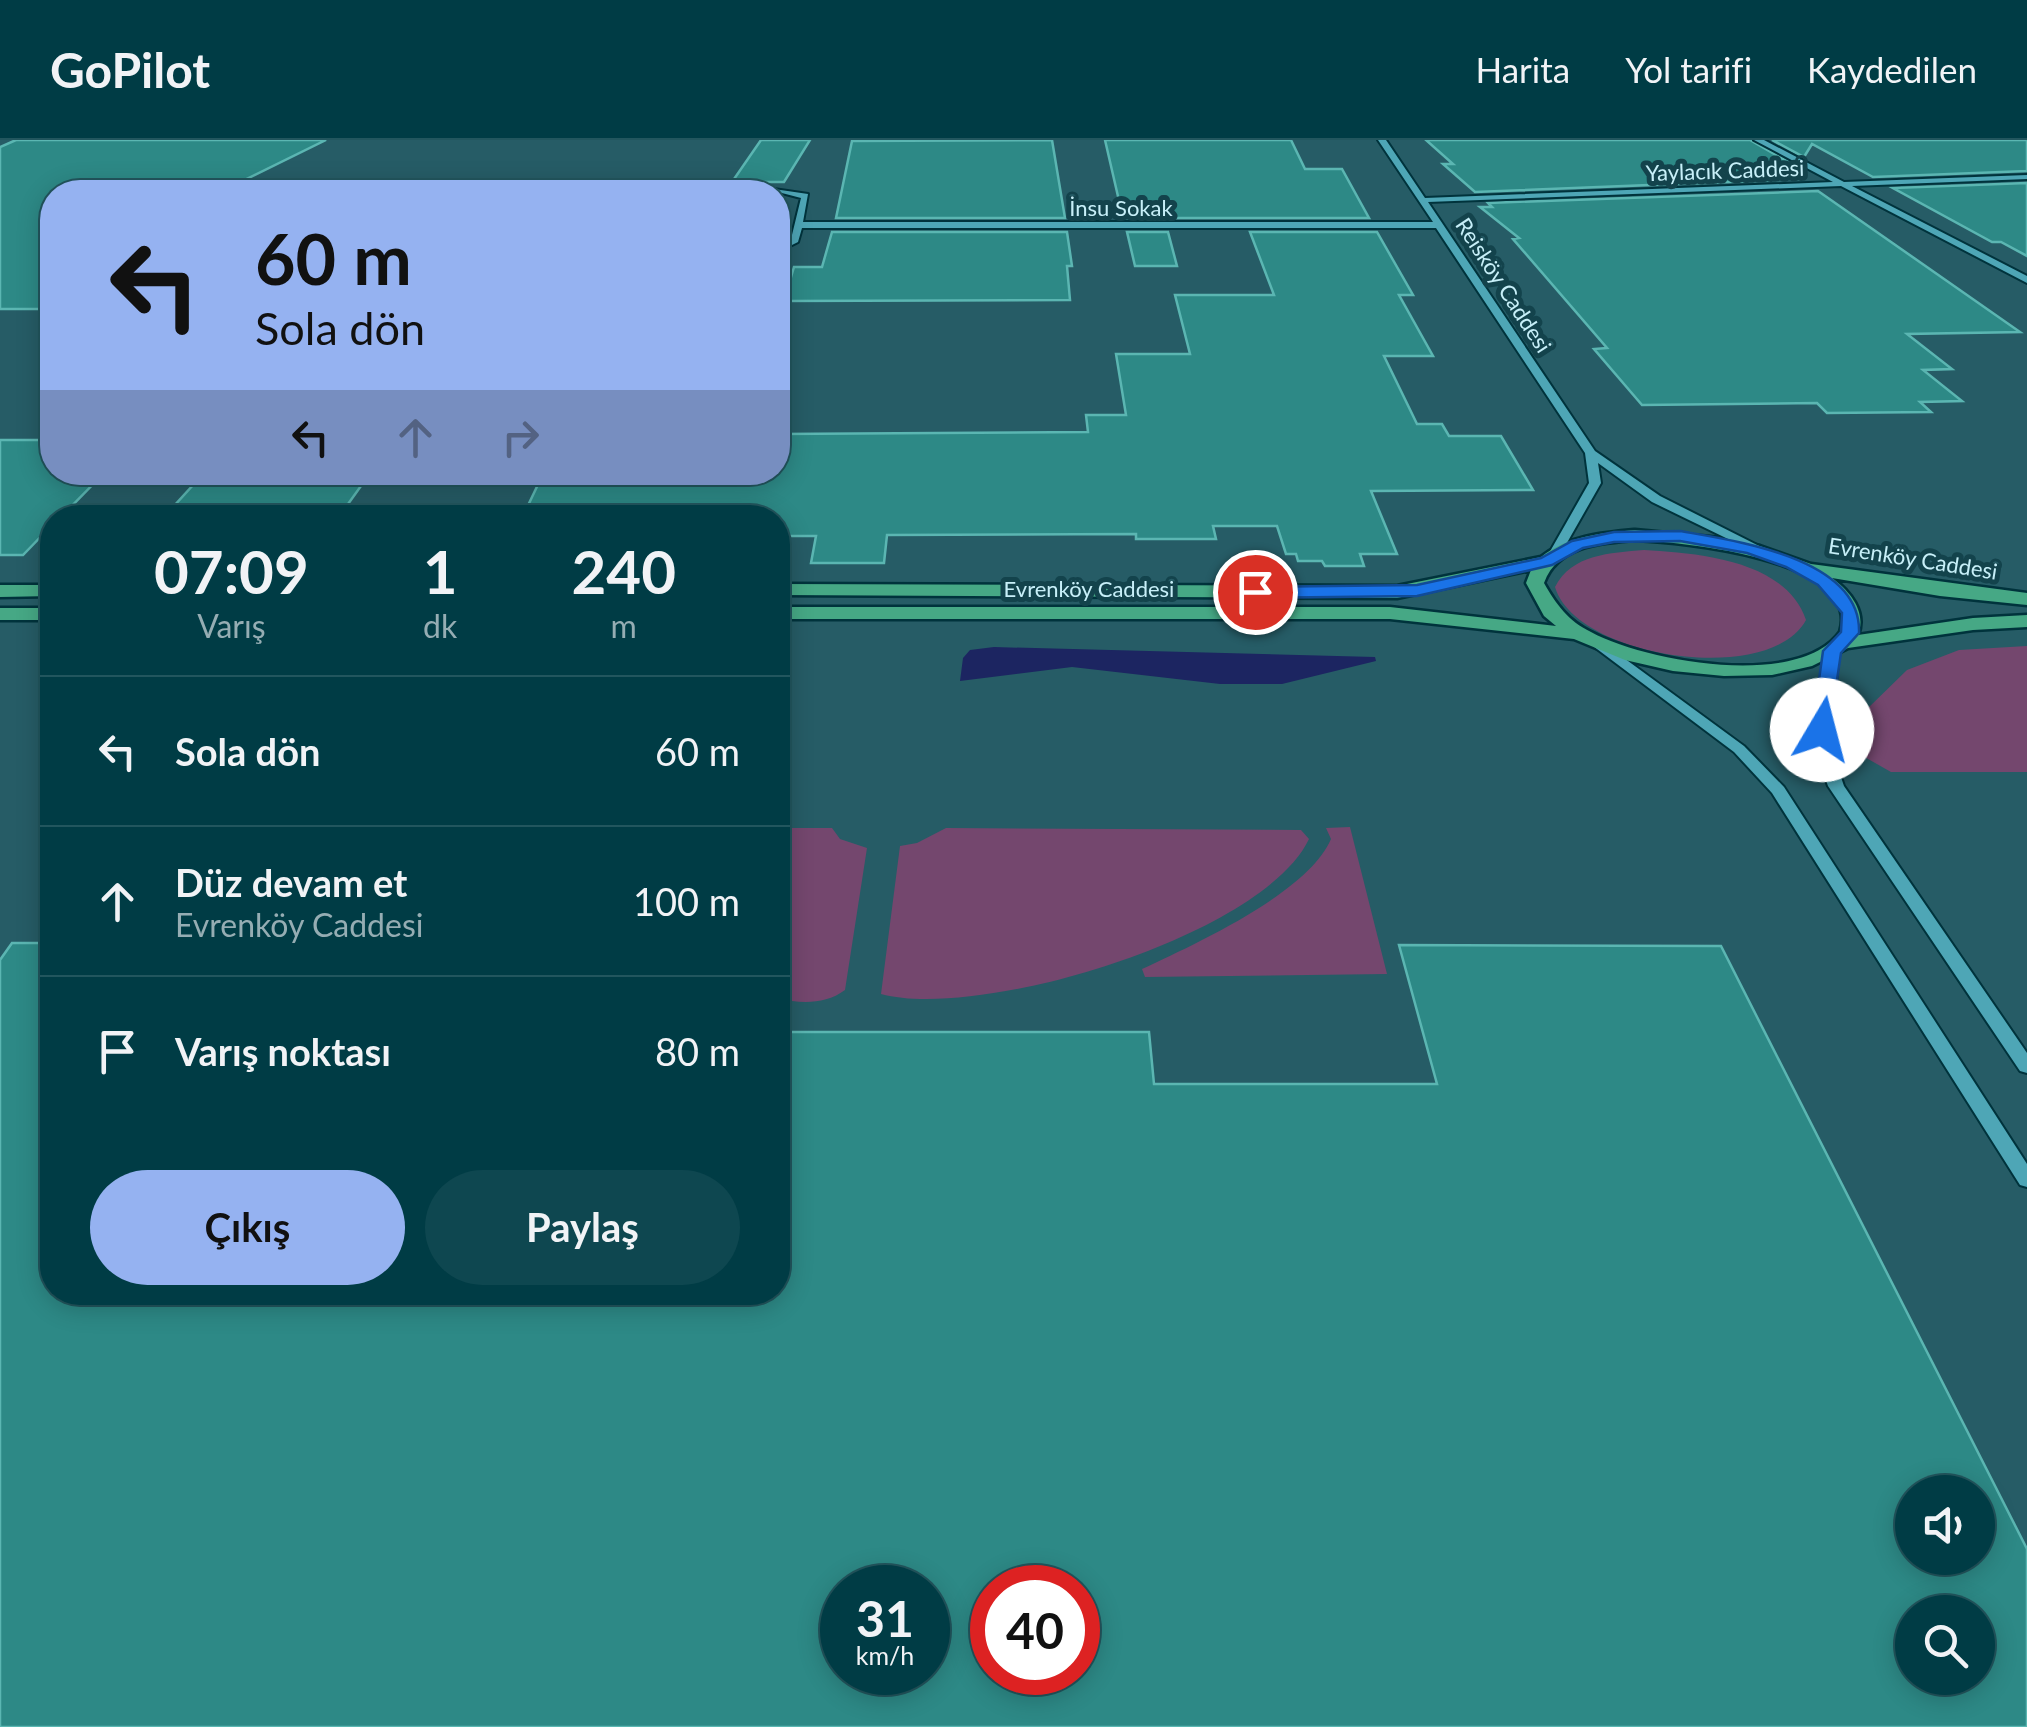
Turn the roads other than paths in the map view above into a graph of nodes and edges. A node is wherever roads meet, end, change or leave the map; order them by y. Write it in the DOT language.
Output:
graph roads {
  1 [pos="1382,140"];
  2 [pos="1758,140"];
  3 [pos="2027,177"];
  4 [pos="1840,183"];
  5 [pos="790,192"];
  6 [pos="1425,200"];
  7 [pos="801,224"];
  8 [pos="1440,225"];
  9 [pos="790,243"];
  10 [pos="2027,280"];
  11 [pos="1591,452"];
  12 [pos="1772,555"];
  13 [pos="1550,558"];
  14 [pos="1792,563"];
  15 [pos="790,589"];
  16 [pos="0,591"];
  17 [pos="40,591"];
  18 [pos="2027,599"];
  19 [pos="790,613"];
  20 [pos="0,614"];
  21 [pos="40,614"];
  22 [pos="2027,621"];
  23 [pos="1588,638"];
  24 [pos="1838,647"];
  25 [pos="2027,1067"];
  26 [pos="2027,1180"];
  1 -- 6 [label="street, Reisköy Caddesi"];
  2 -- 4 [label="street"];
  3 -- 4 [label="street, Yaylacık Caddesi"];
  4 -- 6 [label="street, Yaylacık Caddesi"];
  4 -- 10 [label="street"];
  5 -- 7 [label="street"];
  6 -- 8 [label="street, Reisköy Caddesi"];
  7 -- 8 [label="street, İnsu Sokak"];
  7 -- 9 [label="street"];
  8 -- 11 [label="street, Reisköy Caddesi"];
  11 -- 12 [label="street, Reisköy Caddesi"];
  11 -- 13 [label="street"];
  12 -- 13 [label="main road, Evrenköy Caddesi"];
  12 -- 14 [label="main road, Evrenköy Caddesi"];
  13 -- 15 [label="main road, Evrenköy Caddesi"];
  13 -- 23 [label="main road"];
  14 -- 18 [label="main road, Evrenköy Caddesi"];
  14 -- 24 [label="main road"];
  16 -- 17 [label="main road"];
  19 -- 23 [label="main road, Evrenköy Caddesi"];
  20 -- 21 [label="main road"];
  22 -- 24 [label="main road, Evrenköy Caddesi"];
  23 -- 24 [label="main road, Evrenköy Caddesi"];
  23 -- 26 [label="street"];
  24 -- 25 [label="street"];
}
